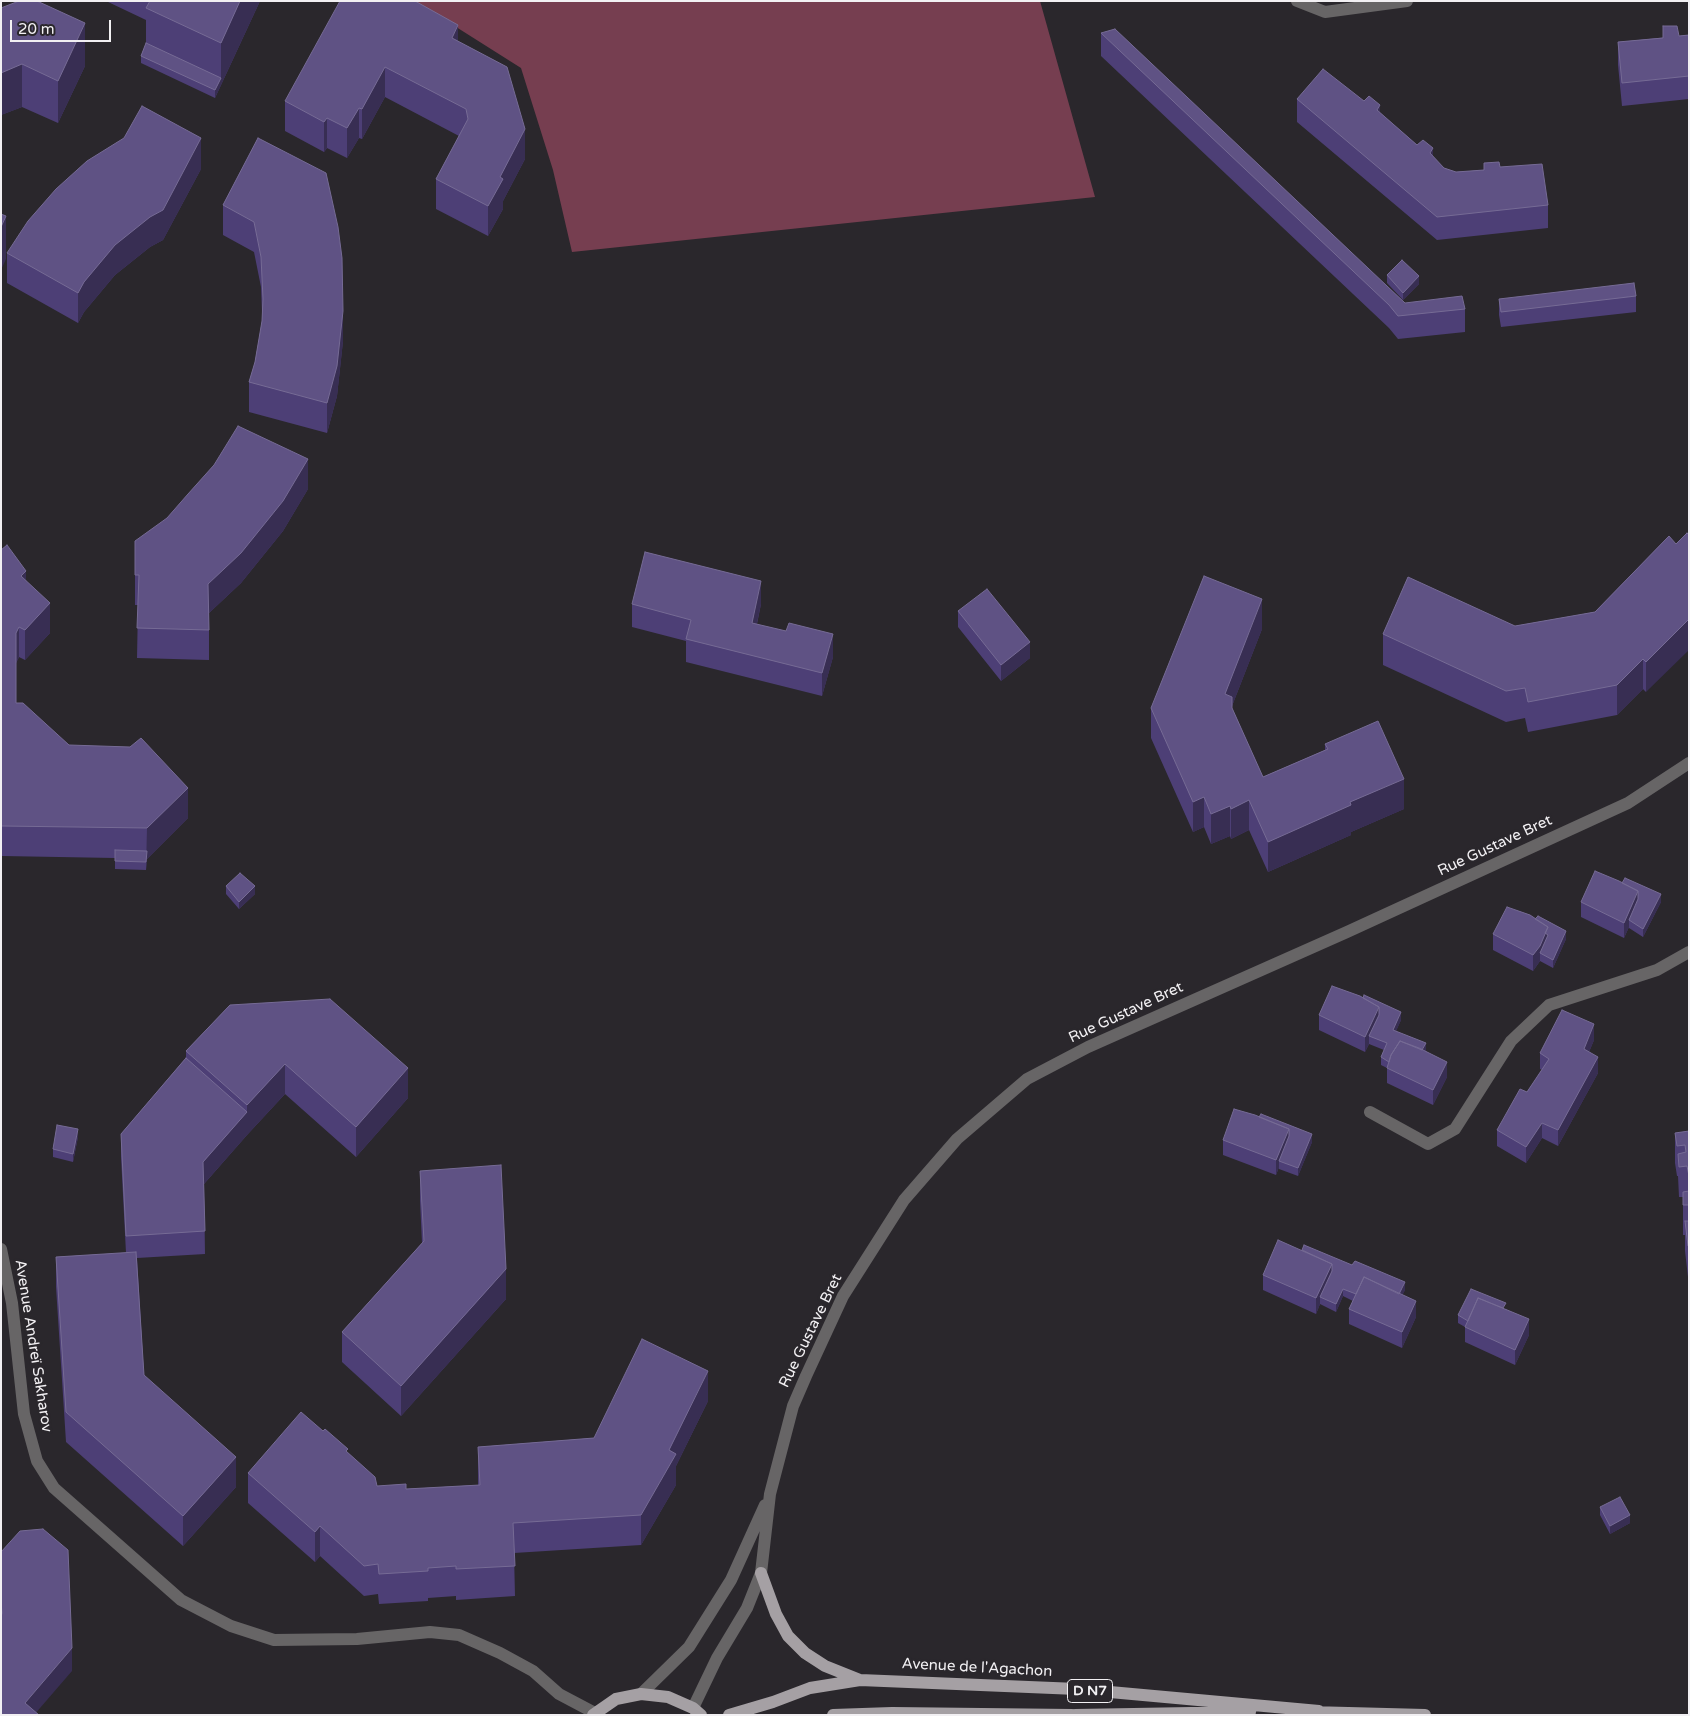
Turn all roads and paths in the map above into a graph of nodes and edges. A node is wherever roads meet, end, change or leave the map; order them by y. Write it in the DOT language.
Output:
graph roads {
  1 [pos="1297,1"];
  2 [pos="1407,1"];
  3 [pos="1689,763"];
  4 [pos="1689,952"];
  5 [pos="1370,1112"];
  6 [pos="1,1249"];
  7 [pos="770,1494"];
  8 [pos="760,1573"];
  9 [pos="860,1680"];
  10 [pos="641,1694"];
  11 [pos="697,1711"];
  12 [pos="1319,1711"];
  13 [pos="594,1714"];
  14 [pos="729,1715"];
  15 [pos="834,1715"];
  16 [pos="1074,1715"];
  17 [pos="1425,1715"];
  1 -- 2 [label="street"];
  3 -- 7 [label="street, Rue Gustave Bret"];
  4 -- 5 [label="street"];
  6 -- 13 [label="street, Avenue Andreï Sakharov"];
  7 -- 8 [label="street, Rue Gustave Bret"];
  7 -- 10 [label="street, Rue Gustave Bret"];
  8 -- 9 [label="main road"];
  8 -- 11 [label="street, Rue Gustave Bret"];
  9 -- 12 [label="main road, Avenue de l'Agachon / D N7"];
  9 -- 14 [label="main road, Avenue de l'Agachon / D N7"];
  10 -- 11 [label="main road"];
  10 -- 13 [label="main road"];
  12 -- 16 [label="main road, Avenue de l'Agachon / D N7"];
  12 -- 17 [label="main road, Avenue de l'Agachon / D N7"];
  15 -- 16 [label="main road, Avenue de l'Agachon / D N7"];
}
